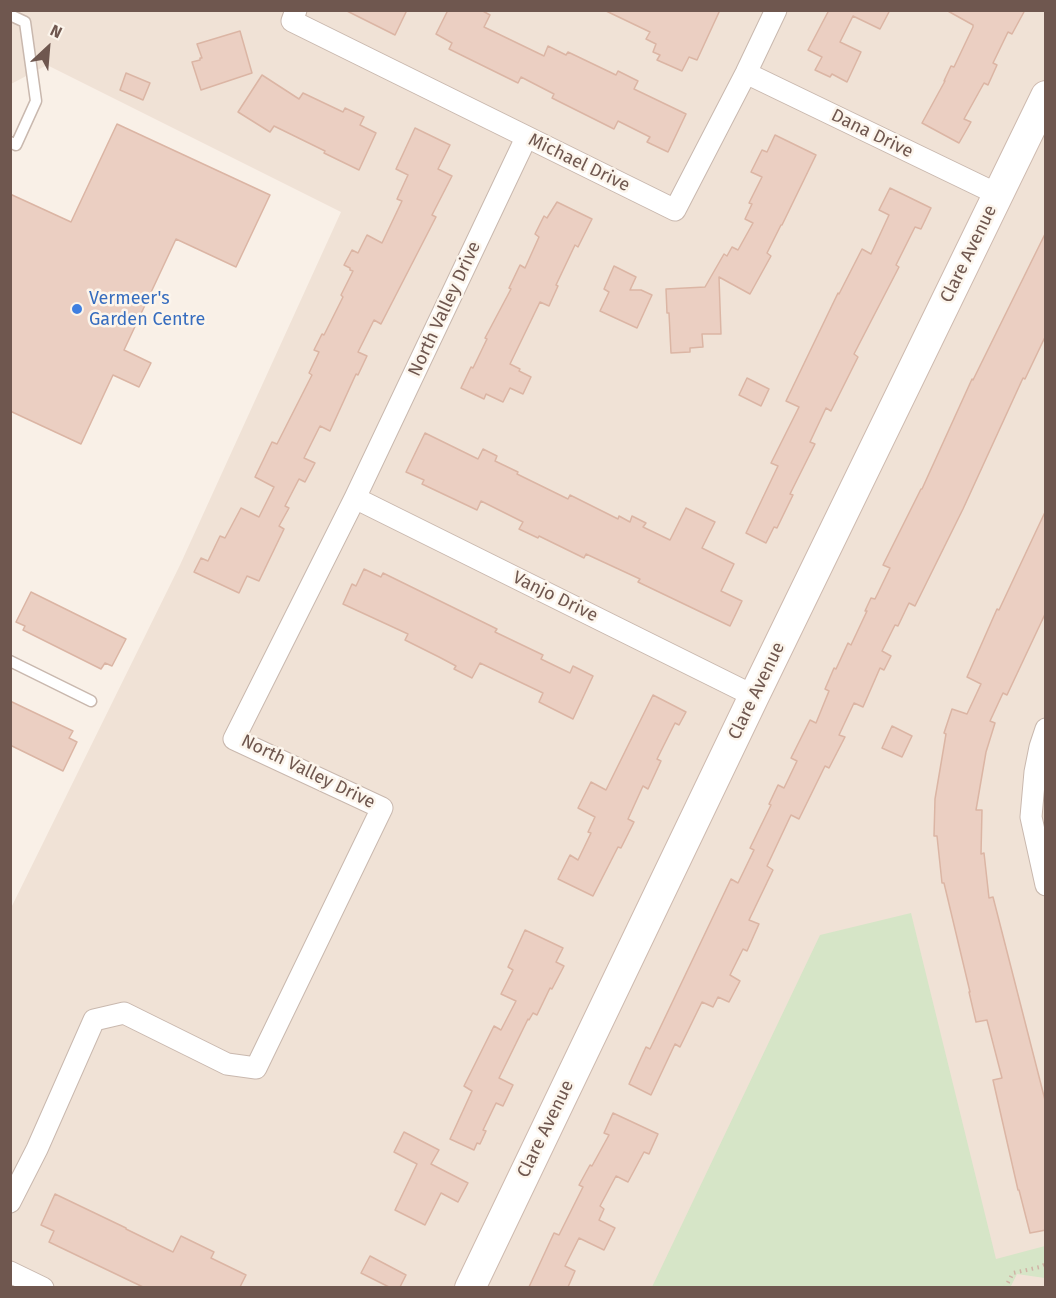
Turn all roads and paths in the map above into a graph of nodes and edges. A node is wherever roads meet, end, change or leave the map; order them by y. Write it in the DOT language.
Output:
graph roads {
  1 [pos="296,10"];
  2 [pos="776,10"];
  3 [pos="10,15"];
  4 [pos="746,73"];
  5 [pos="1046,96"];
  6 [pos="526,138"];
  7 [pos="10,142"];
  8 [pos="998,194"];
  9 [pos="355,498"];
  10 [pos="10,661"];
  11 [pos="754,696"];
  12 [pos="91,701"];
  13 [pos="1046,729"];
  14 [pos="1046,885"];
  15 [pos="10,1202"];
  16 [pos="1046,1264"];
  17 [pos="10,1272"];
  18 [pos="43,1287"];
  19 [pos="470,1287"];
  20 [pos="1005,1287"];
  1 -- 6 [label="street, Michael Drive"];
  2 -- 4 [label="street, Michael Drive"];
  3 -- 7 [label="lane"];
  4 -- 6 [label="street, Michael Drive"];
  4 -- 8 [label="street, Dana Drive"];
  5 -- 8 [label="street, Clare Avenue"];
  6 -- 9 [label="street, North Valley Drive"];
  8 -- 11 [label="street, Clare Avenue"];
  9 -- 11 [label="street, Vanjo Drive"];
  9 -- 15 [label="street, North Valley Drive"];
  10 -- 12 [label="lane"];
  11 -- 19 [label="street, Clare Avenue"];
  13 -- 14 [label="street"];
  16 -- 20 [label="path"];
  17 -- 18 [label="street"];
}
